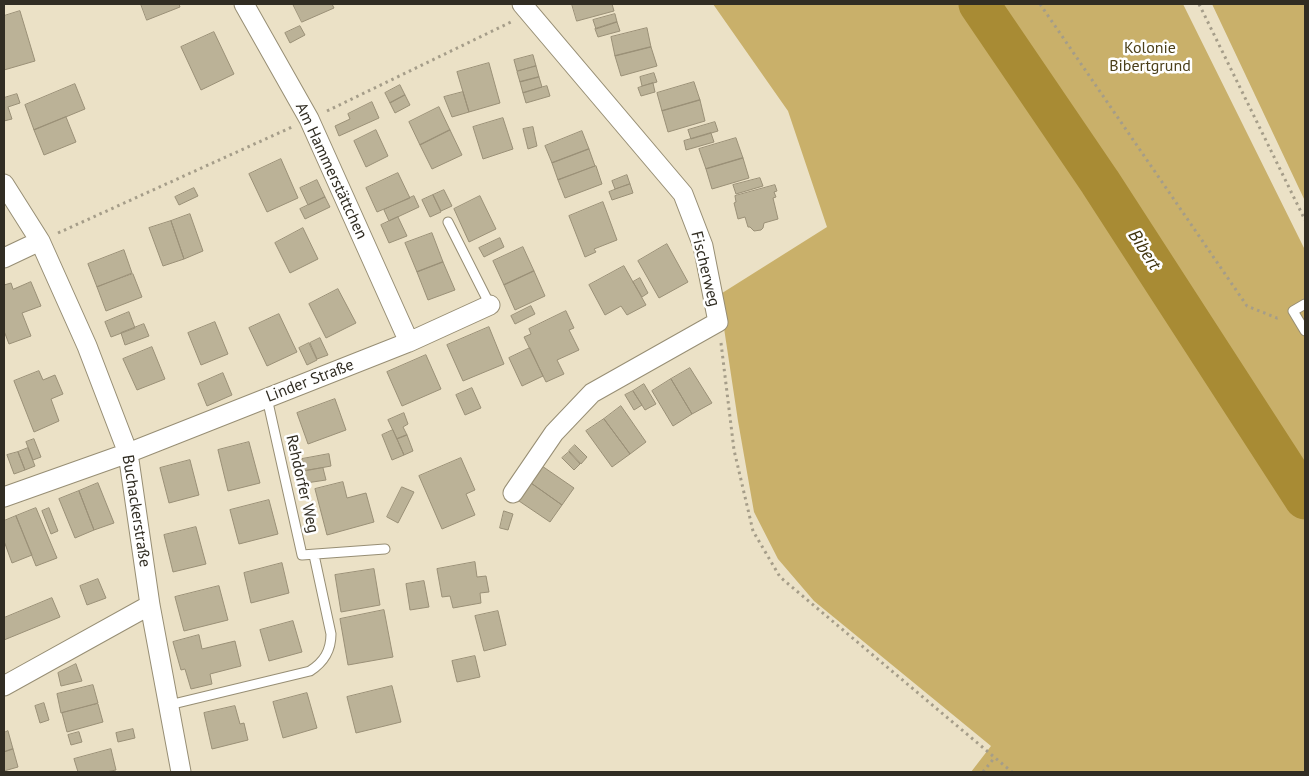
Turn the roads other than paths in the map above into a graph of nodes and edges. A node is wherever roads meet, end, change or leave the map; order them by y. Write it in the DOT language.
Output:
graph roads {
  1 [pos="244,4"];
  2 [pos="525,9"];
  3 [pos="4,184"];
  4 [pos="448,222"];
  5 [pos="40,241"];
  6 [pos="4,258"];
  7 [pos="1305,304"];
  8 [pos="490,305"];
  9 [pos="1305,330"];
  10 [pos="409,342"];
  11 [pos="267,398"];
  12 [pos="128,453"];
  13 [pos="513,493"];
  14 [pos="4,497"];
  15 [pos="385,550"];
  16 [pos="314,555"];
  17 [pos="150,605"];
  18 [pos="4,686"];
  19 [pos="169,705"];
  20 [pos="181,772"];
  1 -- 10 [label="street, Am Hammerstättchen"];
  2 -- 13 [label="street, Fischerweg"];
  3 -- 5 [label="street, Buchackerstraße"];
  4 -- 8 [label="lane"];
  5 -- 6 [label="street"];
  5 -- 12 [label="street, Buchackerstraße"];
  7 -- 9 [label="lane"];
  8 -- 10 [label="street, Linder Straße"];
  10 -- 11 [label="street, Linder Straße"];
  11 -- 12 [label="street, Linder Straße"];
  11 -- 16 [label="lane, Rehdorfer Weg"];
  12 -- 14 [label="street, Linder Straße"];
  12 -- 17 [label="street, Buchackerstraße"];
  15 -- 16 [label="lane, Rehdorfer Weg"];
  16 -- 19 [label="lane"];
  17 -- 18 [label="street"];
  17 -- 19 [label="street, Buchackerstraße"];
  19 -- 20 [label="street, Buchackerstraße"];
}
